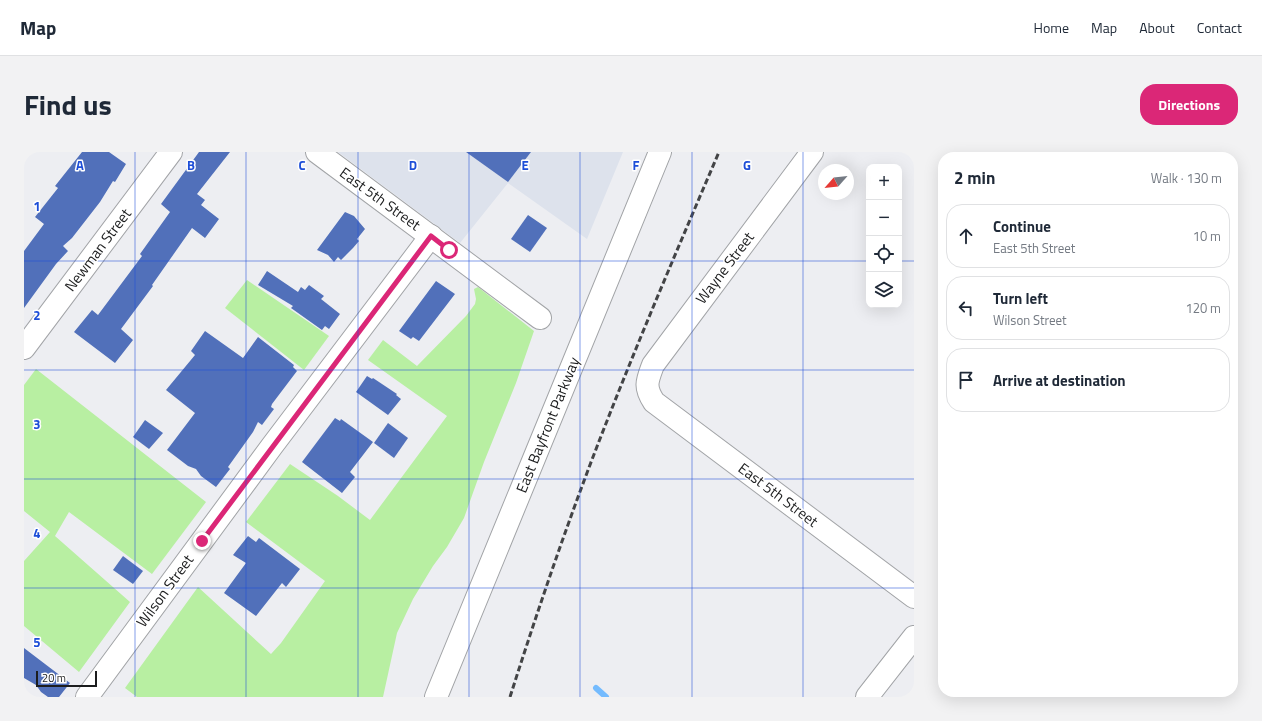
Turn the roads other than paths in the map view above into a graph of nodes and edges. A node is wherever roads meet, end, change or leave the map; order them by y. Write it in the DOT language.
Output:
graph roads {
  1 [pos="171,152"];
  2 [pos="317,152"];
  3 [pos="660,152"];
  4 [pos="812,152"];
  5 [pos="431,236"];
  6 [pos="540,318"];
  7 [pos="24,348"];
  8 [pos="647,388"];
  9 [pos="914,597"];
  10 [pos="914,637"];
  11 [pos="87,697"];
  12 [pos="436,697"];
  13 [pos="868,697"];
  1 -- 7 [label="main road, Newman Street"];
  2 -- 5 [label="main road, East 5th Street"];
  3 -- 12 [label="main road, East Bayfront Parkway"];
  4 -- 8 [label="main road, Wayne Street"];
  5 -- 6 [label="main road, East 5th Street"];
  5 -- 11 [label="main road, Wilson Street"];
  8 -- 9 [label="main road, East 5th Street"];
  10 -- 13 [label="main road"];
}
